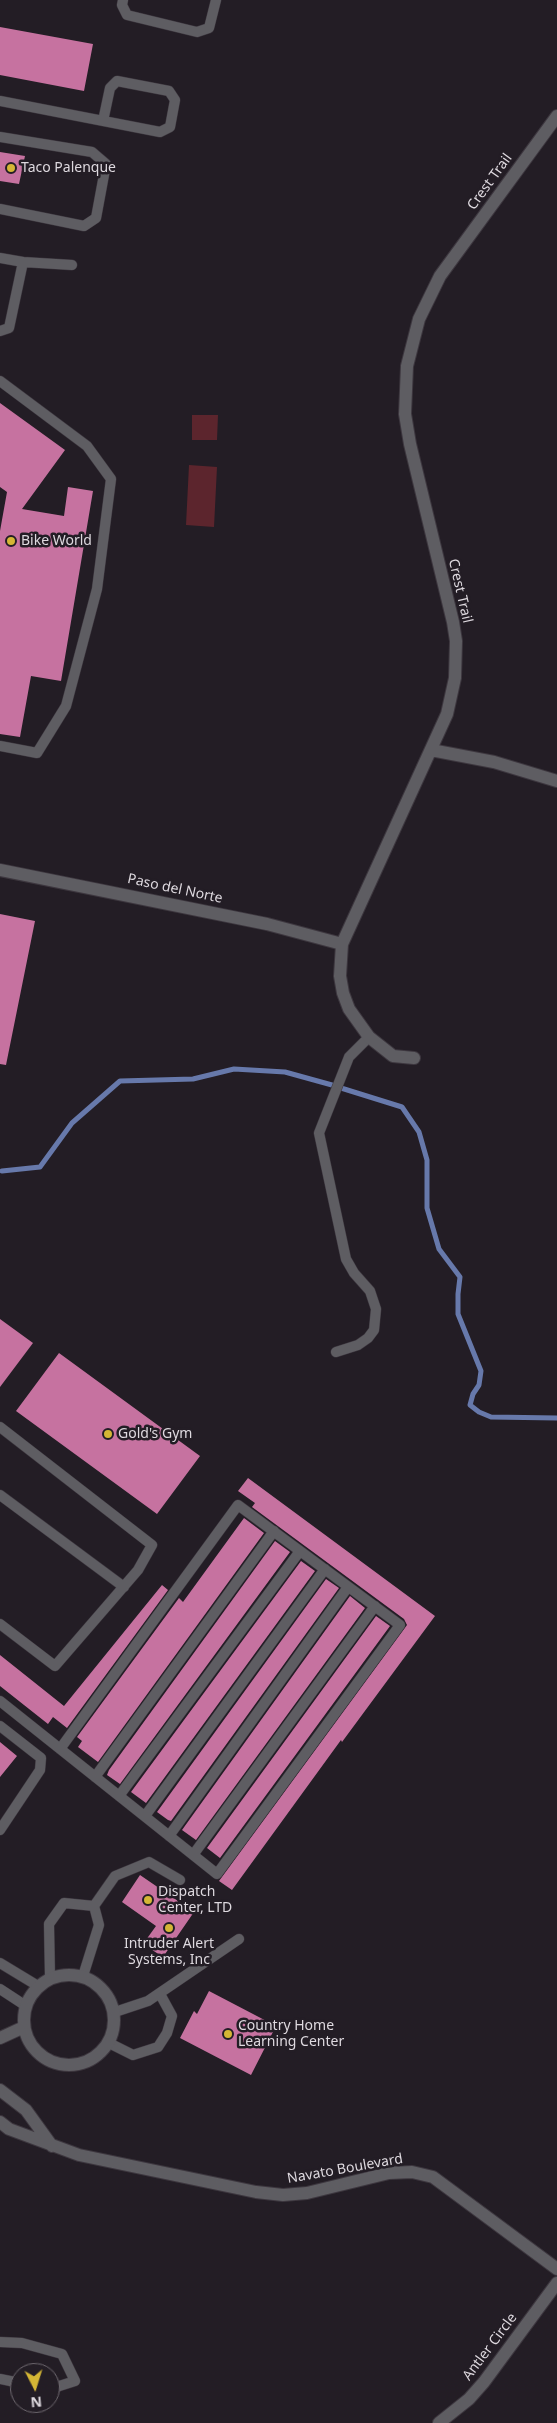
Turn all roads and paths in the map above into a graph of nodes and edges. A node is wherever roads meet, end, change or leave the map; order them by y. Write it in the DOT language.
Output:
graph roads {
  1 [pos="123,0"];
  2 [pos="216,0"];
  3 [pos="0,101"];
  4 [pos="557,116"];
  5 [pos="103,121"];
  6 [pos="0,137"];
  7 [pos="0,209"];
  8 [pos="0,258"];
  9 [pos="23,262"];
  10 [pos="72,265"];
  11 [pos="0,331"];
  12 [pos="0,382"];
  13 [pos="0,746"];
  14 [pos="431,750"];
  15 [pos="557,781"];
  16 [pos="0,870"];
  17 [pos="342,944"];
  18 [pos="369,1038"];
  19 [pos="414,1058"];
  20 [pos="336,1352"];
  21 [pos="0,1427"];
  22 [pos="0,1495"];
  23 [pos="274,1531"];
  24 [pos="300,1551"];
  25 [pos="325,1569"];
  26 [pos="124,1587"];
  27 [pos="348,1587"];
  28 [pos="375,1606"];
  29 [pos="0,1624"];
  30 [pos="0,1701"];
  31 [pos="0,1726"];
  32 [pos="60,1749"];
  33 [pos="95,1777"];
  34 [pos="120,1796"];
  35 [pos="145,1816"];
  36 [pos="0,1830"];
  37 [pos="169,1836"];
  38 [pos="193,1855"];
  39 [pos="180,1880"];
  40 [pos="94,1906"];
  41 [pos="239,1939"];
  42 [pos="0,1963"];
  43 [pos="83,1976"];
  44 [pos="50,1978"];
  45 [pos="38,1986"];
  46 [pos="0,1989"];
  47 [pos="160,1994"];
  48 [pos="26,2006"];
  49 [pos="115,2012"];
  50 [pos="24,2027"];
  51 [pos="0,2038"];
  52 [pos="109,2043"];
  53 [pos="0,2090"];
  54 [pos="0,2122"];
  55 [pos="52,2146"];
  56 [pos="557,2269"];
  57 [pos="557,2283"];
  58 [pos="0,2342"];
  59 [pos="60,2386"];
  60 [pos="439,2423"];
  1 -- 2 [label="lane"];
  3 -- 5 [label="lane"];
  4 -- 14 [label="street, Crest Trail"];
  5 -- 5 [label="lane"];
  6 -- 7 [label="lane"];
  8 -- 9 [label="lane"];
  9 -- 10 [label="lane"];
  9 -- 11 [label="lane"];
  12 -- 13 [label="lane"];
  14 -- 15 [label="street"];
  14 -- 17 [label="street, Crest Trail"];
  16 -- 17 [label="street, Paso del Norte"];
  17 -- 18 [label="street, Crest Trail"];
  18 -- 19 [label="street, Crest Trail"];
  18 -- 20 [label="lane"];
  21 -- 26 [label="lane"];
  22 -- 26 [label="lane"];
  23 -- 24 [label="lane"];
  23 -- 32 [label="lane"];
  23 -- 33 [label="lane"];
  24 -- 25 [label="lane"];
  24 -- 34 [label="lane"];
  25 -- 27 [label="lane"];
  25 -- 35 [label="lane"];
  26 -- 29 [label="lane"];
  27 -- 28 [label="lane"];
  27 -- 37 [label="lane"];
  28 -- 38 [label="lane"];
  28 -- 38 [label="lane"];
  30 -- 32 [label="lane"];
  31 -- 36 [label="lane"];
  32 -- 33 [label="lane"];
  33 -- 34 [label="lane"];
  34 -- 35 [label="lane"];
  35 -- 37 [label="lane"];
  37 -- 38 [label="lane"];
  39 -- 40 [label="lane"];
  40 -- 43 [label="lane"];
  40 -- 44 [label="lane"];
  41 -- 47 [label="lane"];
  42 -- 45 [label="lane"];
  43 -- 44 [label="street"];
  43 -- 49 [label="street"];
  44 -- 45 [label="street"];
  45 -- 48 [label="street"];
  46 -- 48 [label="lane"];
  47 -- 49 [label="lane"];
  47 -- 52 [label="lane"];
  48 -- 50 [label="street"];
  49 -- 52 [label="street"];
  50 -- 51 [label="street"];
  50 -- 52 [label="street"];
  53 -- 55 [label="street"];
  54 -- 55 [label="street, Navato Boulevard"];
  55 -- 56 [label="street, Navato Boulevard"];
  57 -- 60 [label="street, Antler Circle"];
  58 -- 59 [label="lane"];
}
